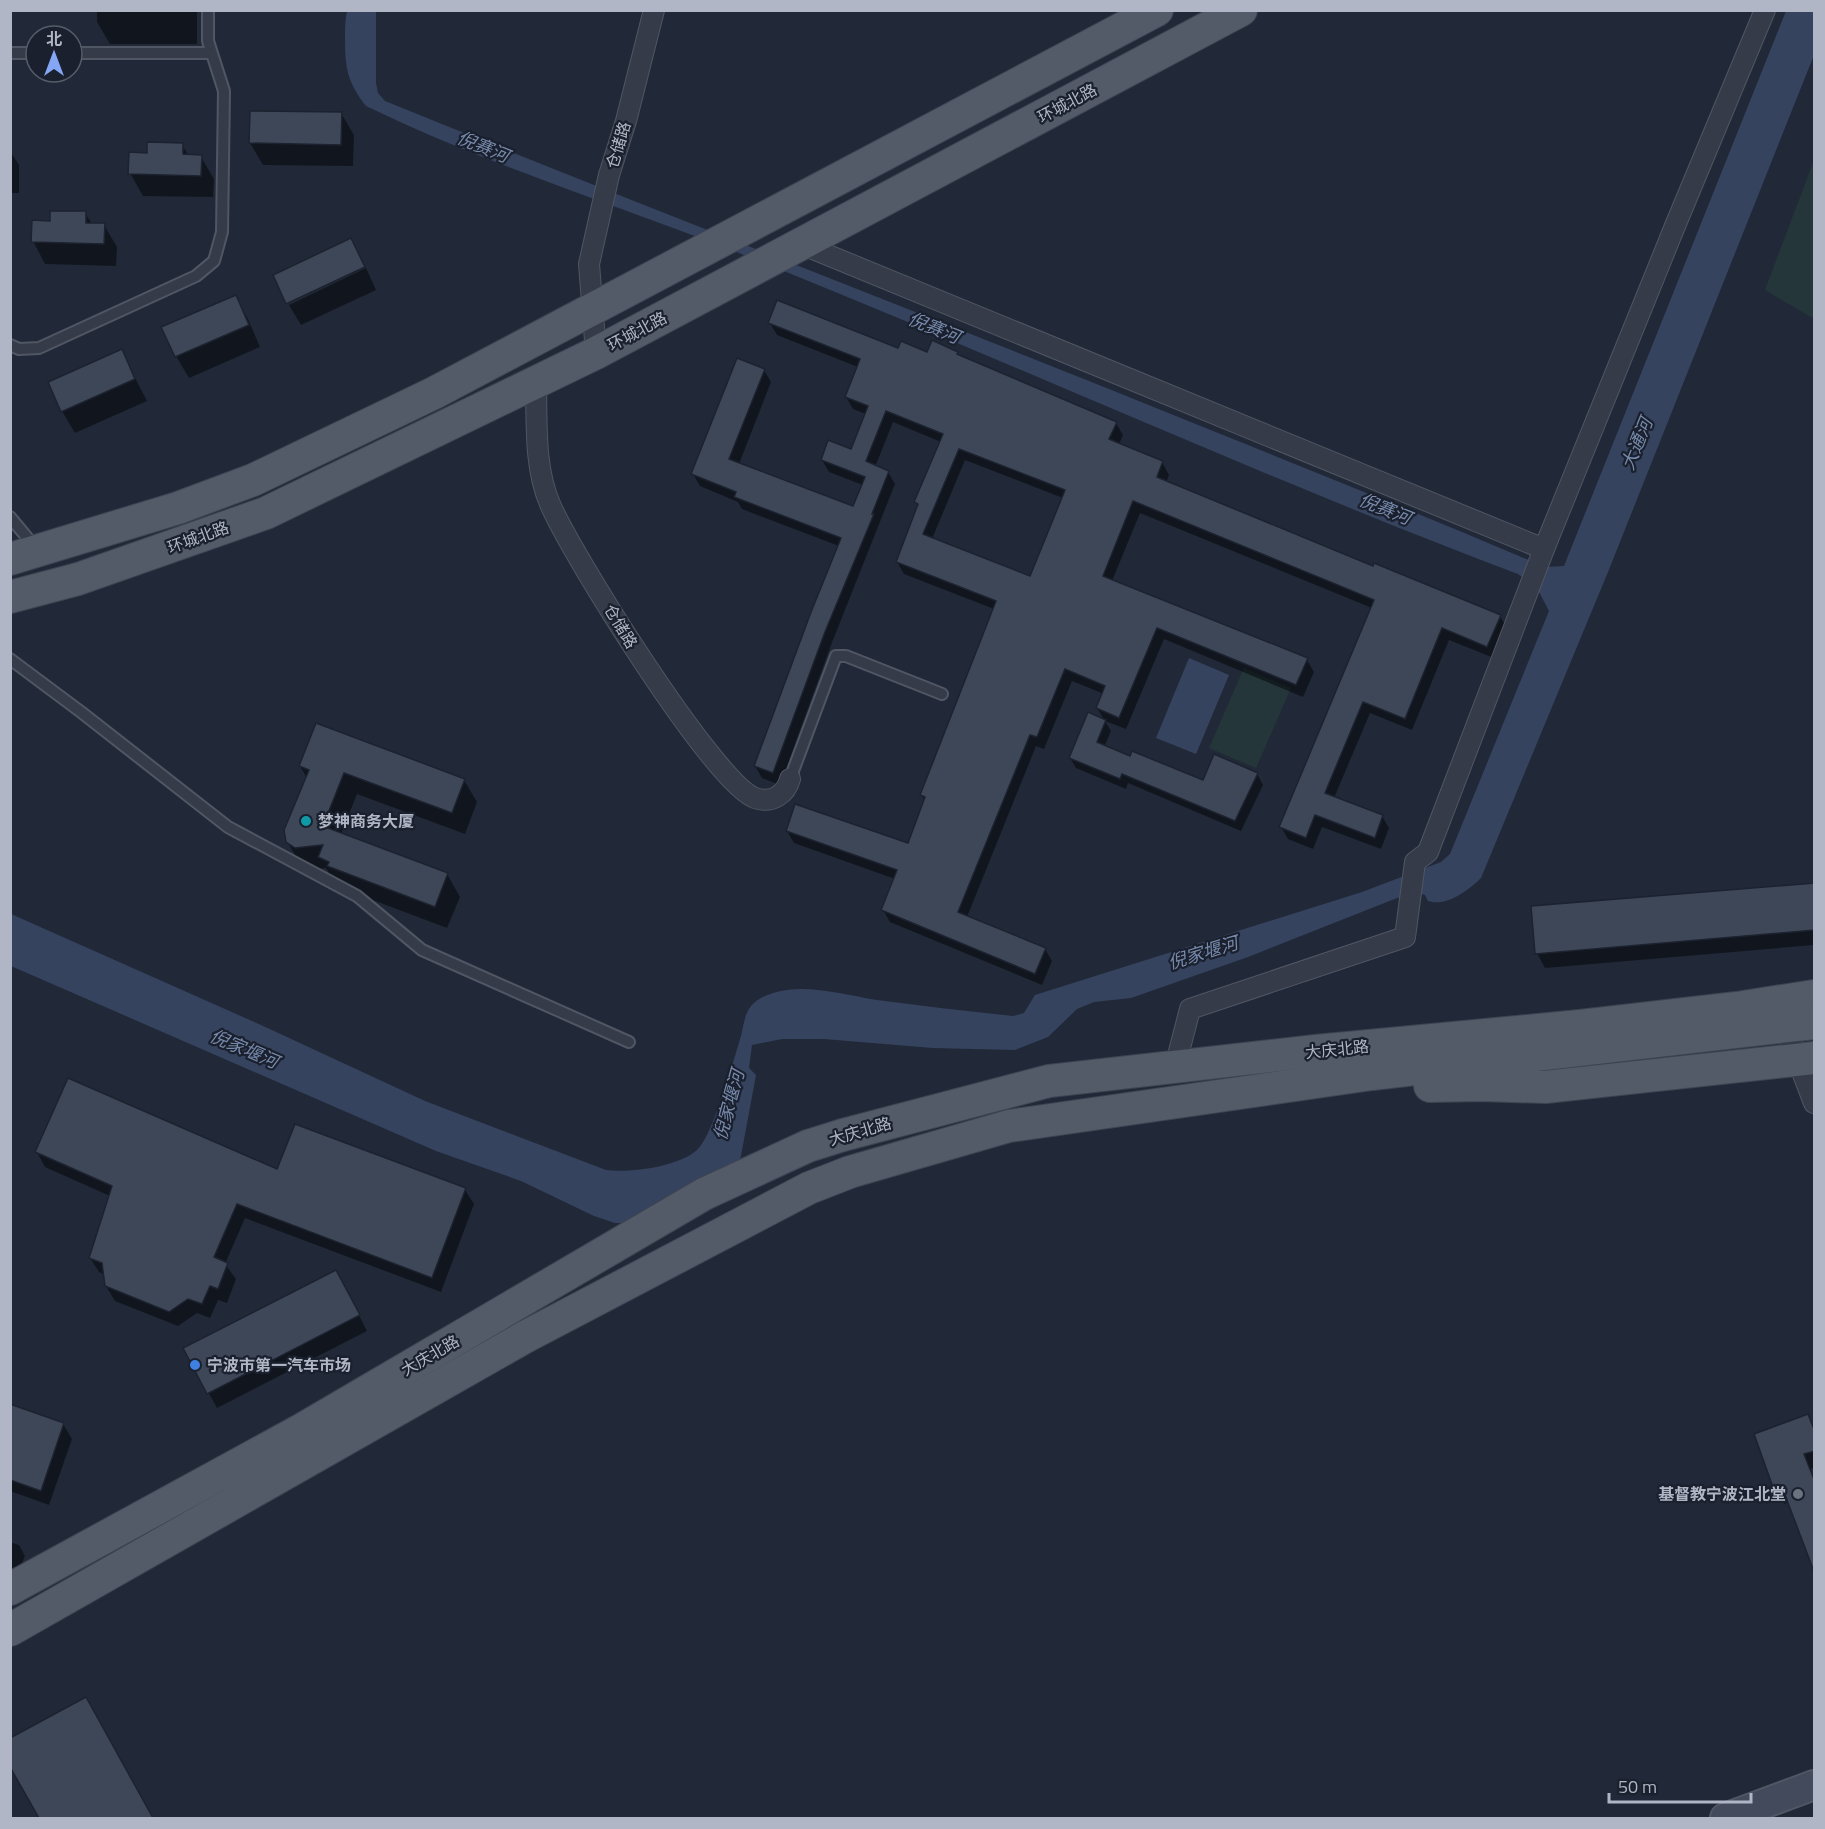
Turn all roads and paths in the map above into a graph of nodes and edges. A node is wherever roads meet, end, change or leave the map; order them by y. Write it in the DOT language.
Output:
graph roads {
  1 [pos="208,10"];
  2 [pos="654,10"];
  3 [pos="1241,10"];
  4 [pos="1765,10"];
  5 [pos="1156,11"];
  6 [pos="84,53"];
  7 [pos="211,53"];
  8 [pos="801,244"];
  9 [pos="592,308"];
  10 [pos="10,345"];
  11 [pos="596,353"];
  12 [pos="536,382"];
  13 [pos="10,517"];
  14 [pos="1544,550"];
  15 [pos="25,555"];
  16 [pos="10,597"];
  17 [pos="10,659"];
  18 [pos="942,694"];
  19 [pos="790,779"];
  20 [pos="1815,996"];
  21 [pos="1791,1017"];
  22 [pos="629,1042"];
  23 [pos="1175,1067"];
  24 [pos="1809,1070"];
  25 [pos="1372,1074"];
  26 [pos="1815,1103"];
  27 [pos="10,1588"];
  28 [pos="10,1629"];
  29 [pos="1815,1785"];
  30 [pos="1725,1818"];
  1 -- 7 [label="lane"];
  2 -- 9 [label="street, 仓储路"];
  3 -- 8 [label="main road, 环城北路"];
  4 -- 14 [label="street"];
  5 -- 9 [label="main road, 环城北路"];
  6 -- 7 [label="lane"];
  7 -- 10 [label="lane"];
  8 -- 11 [label="main road, 环城北路"];
  8 -- 14 [label="street"];
  9 -- 11 [label="street, 仓储路"];
  9 -- 15 [label="main road, 环城北路"];
  11 -- 12 [label="main road, 环城北路"];
  12 -- 16 [label="main road, 环城北路"];
  12 -- 19 [label="street, 仓储路"];
  13 -- 15 [label="lane"];
  14 -- 23 [label="street"];
  17 -- 22 [label="lane"];
  18 -- 19 [label="lane"];
  20 -- 21 [label="main road, 大庆北路"];
  21 -- 23 [label="main road, 大庆北路"];
  21 -- 24 [label="street"];
  21 -- 25 [label="main road, 大庆北路"];
  23 -- 27 [label="main road, 大庆北路"];
  24 -- 25 [label="main road, 大庆北路"];
  24 -- 26 [label="street"];
  25 -- 28 [label="main road, 大庆北路"];
  29 -- 30 [label="main road"];
}
